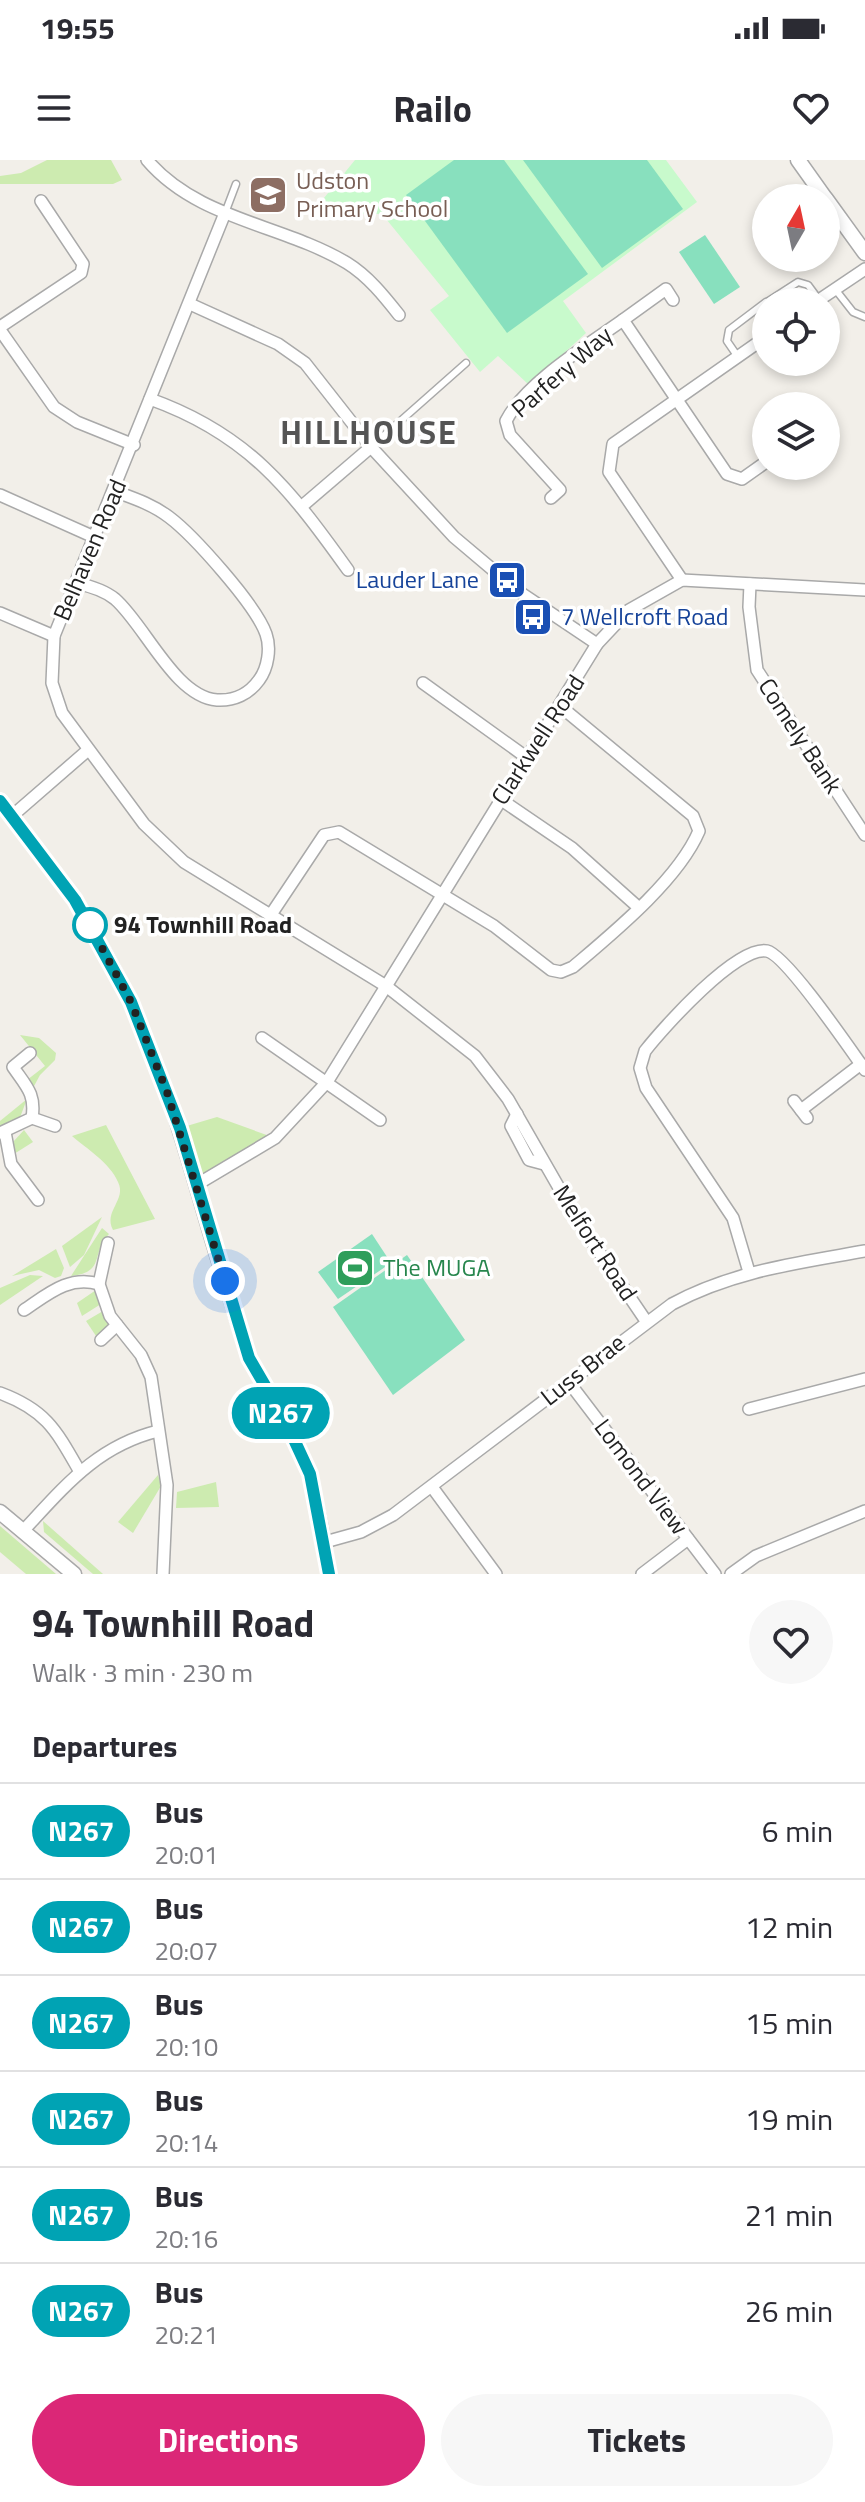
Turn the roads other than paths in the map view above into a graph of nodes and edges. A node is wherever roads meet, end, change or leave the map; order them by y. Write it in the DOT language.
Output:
graph roads {
  1 [pos="147,160"];
  2 [pos="798,160"];
  3 [pos="236,184"];
  4 [pos="816,184"];
  5 [pos="41,201"];
  6 [pos="225,213"];
  7 [pos="840,218"];
  8 [pos="865,253"];
  9 [pos="865,269"];
  10 [pos="788,288"];
  11 [pos="810,288"];
  12 [pos="836,288"];
  13 [pos="840,295"];
  14 [pos="673,300"];
  15 [pos="190,304"];
  16 [pos="752,313"];
  17 [pos="399,315"];
  18 [pos="865,317"];
  19 [pos="623,320"];
  20 [pos="0,328"];
  21 [pos="752,347"];
  22 [pos="738,357"];
  23 [pos="466,363"];
  24 [pos="150,399"];
  25 [pos="675,399"];
  26 [pos="134,445"];
  27 [pos="371,447"];
  28 [pos="752,472"];
  29 [pos="114,491"];
  30 [pos="0,495"];
  31 [pos="551,498"];
  32 [pos="301,507"];
  33 [pos="94,537"];
  34 [pos="348,570"];
  35 [pos="682,580"];
  36 [pos="76,583"];
  37 [pos="750,584"];
  38 [pos="865,590"];
  39 [pos="0,613"];
  40 [pos="54,636"];
  41 [pos="597,644"];
  42 [pos="423,683"];
  43 [pos="560,706"];
  44 [pos="88,750"];
  45 [pos="526,757"];
  46 [pos="500,799"];
  47 [pos="0,801"];
  48 [pos="12,816"];
  49 [pos="865,835"];
  50 [pos="443,894"];
  51 [pos="638,907"];
  52 [pos="270,916"];
  53 [pos="386,986"];
  54 [pos="262,1038"];
  55 [pos="30,1053"];
  56 [pos="863,1067"];
  57 [pos="327,1082"];
  58 [pos="801,1110"];
  59 [pos="32,1118"];
  60 [pos="380,1120"];
  61 [pos="55,1126"];
  62 [pos="3,1133"];
  63 [pos="196,1185"];
  64 [pos="38,1200"];
  65 [pos="108,1243"];
  66 [pos="865,1251"];
  67 [pos="749,1272"];
  68 [pos="99,1284"];
  69 [pos="24,1310"];
  70 [pos="646,1321"];
  71 [pos="117,1325"];
  72 [pos="101,1340"];
  73 [pos="865,1379"];
  74 [pos="568,1381"];
  75 [pos="0,1393"];
  76 [pos="754,1404"];
  77 [pos="158,1431"];
  78 [pos="80,1472"];
  79 [pos="432,1487"];
  80 [pos="865,1511"];
  81 [pos="0,1512"];
  82 [pos="23,1531"];
  83 [pos="688,1539"];
  84 [pos="325,1542"];
  85 [pos="74,1574"];
  86 [pos="163,1574"];
  87 [pos="329,1574"];
  88 [pos="496,1574"];
  89 [pos="642,1574"];
  90 [pos="715,1574"];
  91 [pos="731,1574"];
  1 -- 6 [label="street"];
  2 -- 4 [label="street"];
  3 -- 6 [label="lane"];
  5 -- 20 [label="street"];
  6 -- 15 [label="street, Belhaven Road"];
  6 -- 17 [label="street"];
  7 -- 8 [label="street"];
  9 -- 12 [label="street"];
  10 -- 11 [label="lane"];
  13 -- 18 [label="lane"];
  14 -- 19 [label="street"];
  15 -- 24 [label="street, Belhaven Road"];
  15 -- 27 [label="street"];
  16 -- 22 [label="lane"];
  19 -- 25 [label="street"];
  19 -- 31 [label="street, Parfery Way"];
  20 -- 26 [label="street"];
  21 -- 22 [label="street"];
  22 -- 25 [label="street"];
  23 -- 27 [label="lane"];
  24 -- 26 [label="street, Belhaven Road"];
  24 -- 32 [label="street"];
  25 -- 28 [label="street"];
  25 -- 35 [label="street"];
  26 -- 29 [label="street, Belhaven Road"];
  27 -- 32 [label="street"];
  27 -- 41 [label="street"];
  29 -- 33 [label="street, Belhaven Road"];
  29 -- 36 [label="street"];
  30 -- 33 [label="street"];
  32 -- 34 [label="street"];
  33 -- 36 [label="street, Belhaven Road"];
  35 -- 37 [label="street"];
  35 -- 41 [label="street, Clarkwell Road"];
  36 -- 40 [label="street, Belhaven Road"];
  37 -- 38 [label="street"];
  37 -- 49 [label="street, Comely Bank"];
  39 -- 40 [label="street"];
  40 -- 44 [label="street, Belhaven Road"];
  41 -- 43 [label="street, Clarkwell Road"];
  42 -- 45 [label="street"];
  43 -- 45 [label="street, Clarkwell Road"];
  43 -- 51 [label="street"];
  44 -- 48 [label="street"];
  44 -- 52 [label="street, Belhaven Road"];
  45 -- 46 [label="street, Clarkwell Road"];
  46 -- 50 [label="street, Clarkwell Road"];
  46 -- 51 [label="street"];
  47 -- 48 [label="street"];
  48 -- 63 [label="street"];
  50 -- 51 [label="street"];
  50 -- 52 [label="street"];
  50 -- 53 [label="street, Clarkwell Road"];
  52 -- 53 [label="street, Belhaven Road"];
  53 -- 57 [label="street, Clarkwell Road"];
  53 -- 70 [label="street, Melfort Road"];
  54 -- 57 [label="street"];
  55 -- 59 [label="street"];
  56 -- 58 [label="street"];
  56 -- 67 [label="street"];
  57 -- 60 [label="street"];
  57 -- 63 [label="street, Clarkwell Road"];
  59 -- 61 [label="street"];
  59 -- 62 [label="street"];
  62 -- 64 [label="street"];
  63 -- 84 [label="street"];
  65 -- 68 [label="street"];
  66 -- 67 [label="street, Luss Brae"];
  67 -- 70 [label="street, Luss Brae"];
  68 -- 69 [label="street"];
  68 -- 71 [label="street"];
  70 -- 74 [label="street, Luss Brae"];
  71 -- 72 [label="street"];
  71 -- 77 [label="street"];
  73 -- 76 [label="street"];
  74 -- 79 [label="street, Luss Brae"];
  74 -- 83 [label="street, Lomond View"];
  75 -- 78 [label="street"];
  77 -- 78 [label="street"];
  77 -- 86 [label="street"];
  78 -- 82 [label="street"];
  79 -- 84 [label="street, Luss Brae"];
  79 -- 88 [label="street"];
  80 -- 91 [label="street"];
  81 -- 82 [label="street"];
  82 -- 85 [label="street"];
  83 -- 89 [label="street"];
  83 -- 90 [label="street, Lomond View"];
  84 -- 87 [label="street"];
}
